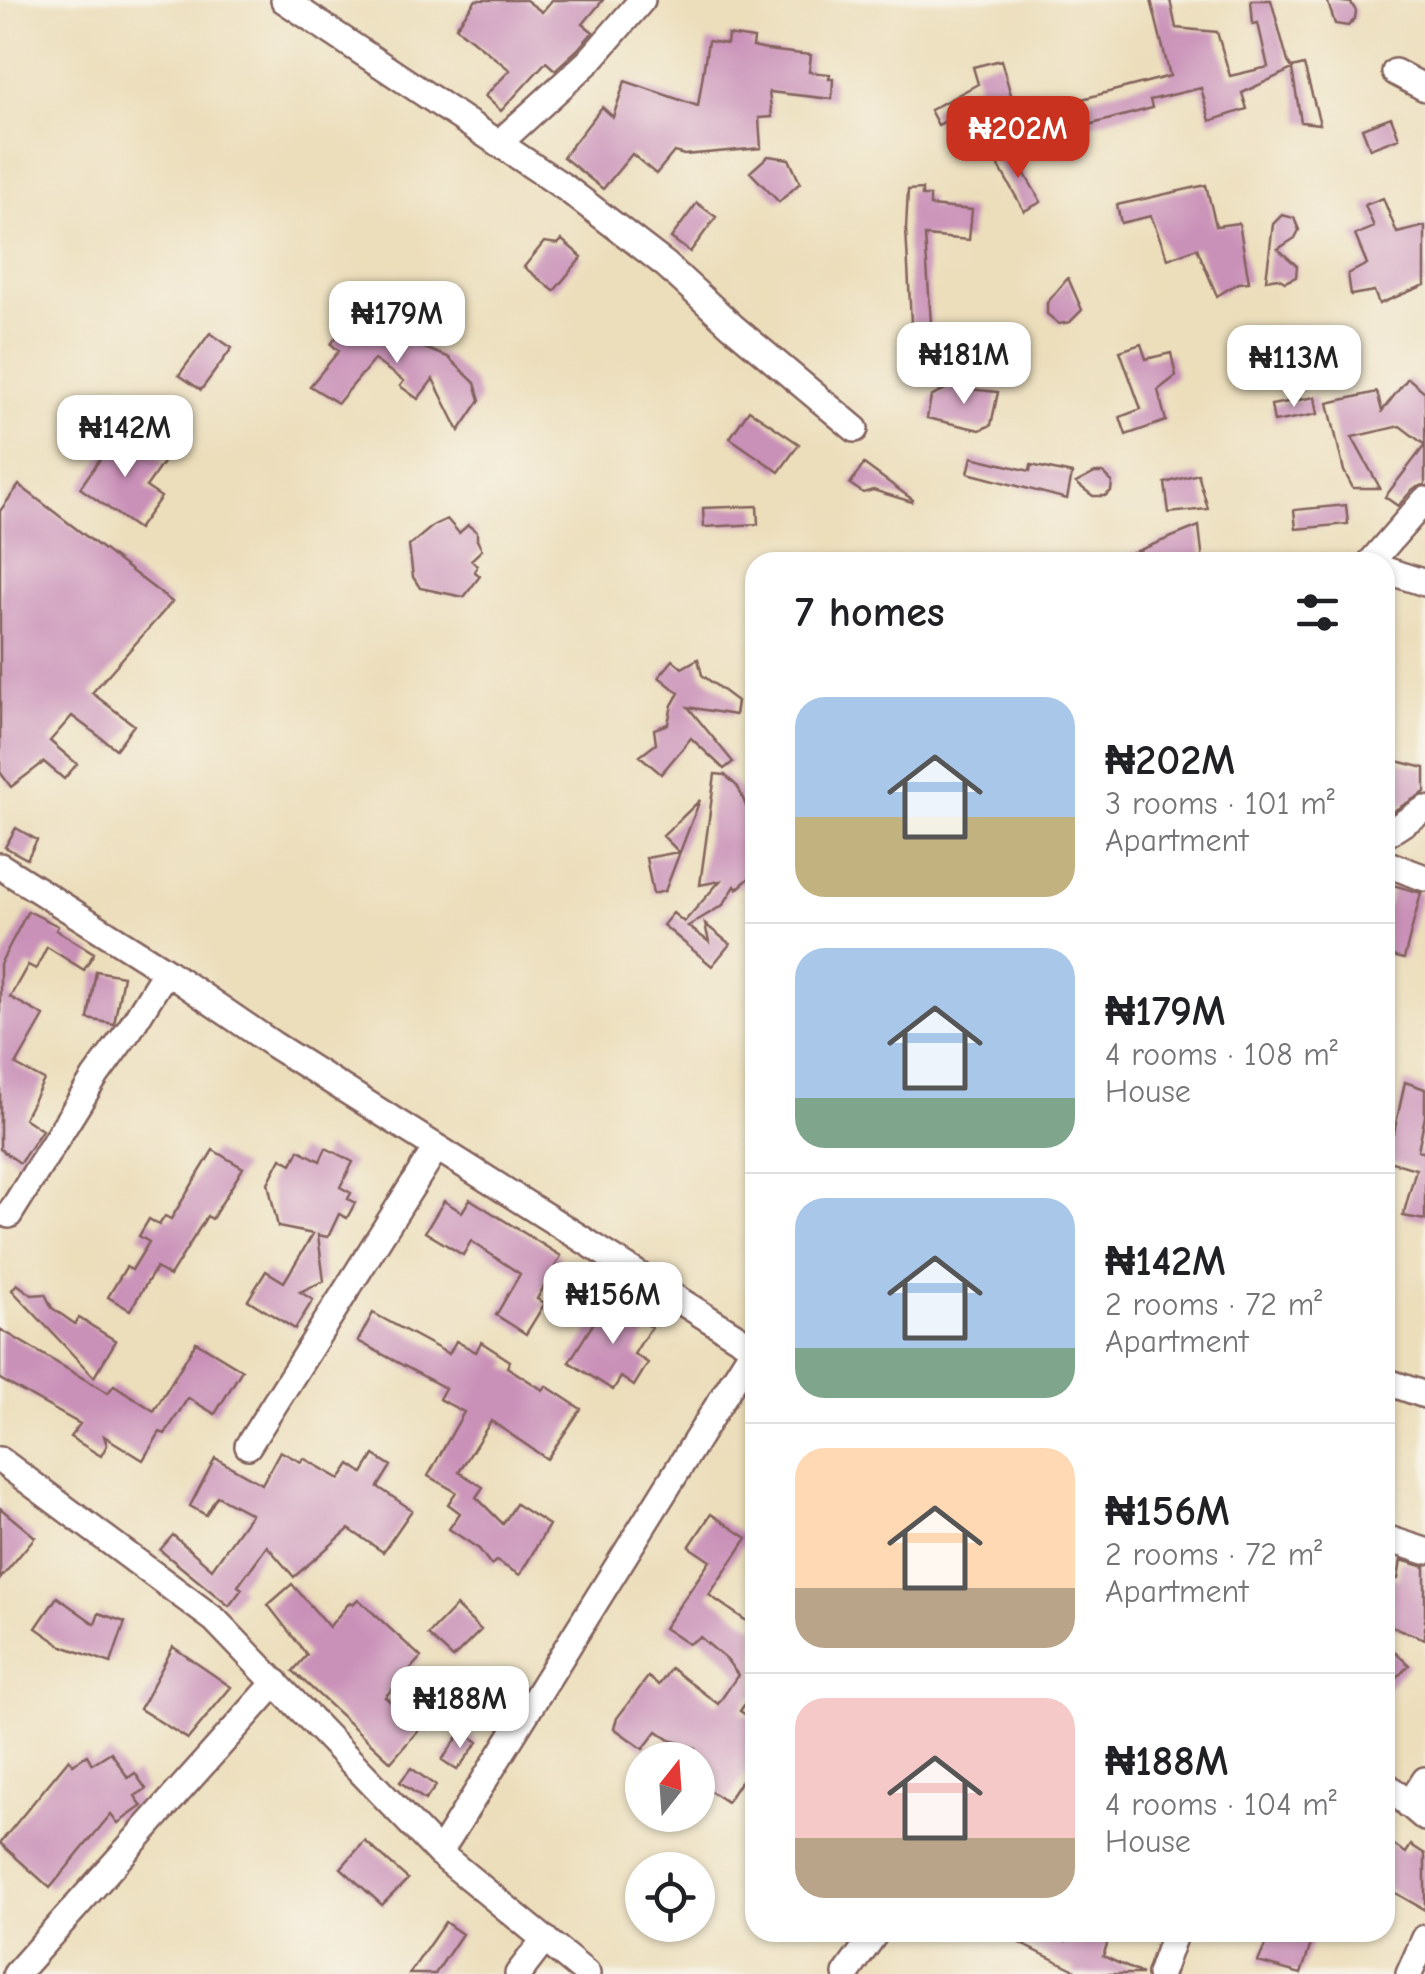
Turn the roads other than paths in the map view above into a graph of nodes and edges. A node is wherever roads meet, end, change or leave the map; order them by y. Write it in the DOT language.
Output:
graph roads {
  1 [pos="284,0"];
  2 [pos="642,0"];
  3 [pos="1395,72"];
  4 [pos="1425,88"];
  5 [pos="498,144"];
  6 [pos="855,429"];
  7 [pos="1425,500"];
  8 [pos="1380,552"];
  9 [pos="1395,573"];
  10 [pos="1425,582"];
  11 [pos="1425,809"];
  12 [pos="1395,828"];
  13 [pos="0,866"];
  14 [pos="1395,867"];
  15 [pos="1425,878"];
  16 [pos="166,971"];
  17 [pos="436,1148"];
  18 [pos="9,1215"];
  19 [pos="745,1341"];
  20 [pos="745,1363"];
  21 [pos="1395,1384"];
  22 [pos="1425,1395"];
  23 [pos="248,1446"];
  24 [pos="0,1460"];
  25 [pos="1395,1542"];
  26 [pos="1425,1552"];
  27 [pos="276,1682"];
  28 [pos="1425,1780"];
  29 [pos="1395,1792"];
  30 [pos="1417,1811"];
  31 [pos="439,1852"];
  32 [pos="1425,1938"];
  33 [pos="545,1939"];
  34 [pos="869,1942"];
  35 [pos="1171,1942"];
  36 [pos="16,1974"];
  37 [pos="518,1974"];
  38 [pos="587,1974"];
  39 [pos="846,1974"];
  40 [pos="1160,1974"];
  41 [pos="1408,1974"];
  1 -- 5 [label="street"];
  2 -- 5 [label="street"];
  3 -- 4 [label="street"];
  5 -- 6 [label="street"];
  7 -- 8 [label="street"];
  9 -- 10 [label="street"];
  11 -- 12 [label="street"];
  13 -- 16 [label="street"];
  14 -- 15 [label="street"];
  16 -- 17 [label="street"];
  16 -- 18 [label="street"];
  17 -- 19 [label="street"];
  17 -- 23 [label="street"];
  20 -- 31 [label="street"];
  21 -- 22 [label="street"];
  24 -- 27 [label="street"];
  25 -- 26 [label="street"];
  27 -- 31 [label="street"];
  27 -- 36 [label="street"];
  28 -- 30 [label="street"];
  29 -- 30 [label="street"];
  31 -- 33 [label="street"];
  32 -- 41 [label="street"];
  33 -- 37 [label="street"];
  33 -- 38 [label="street"];
  34 -- 39 [label="street"];
  35 -- 40 [label="street"];
}
